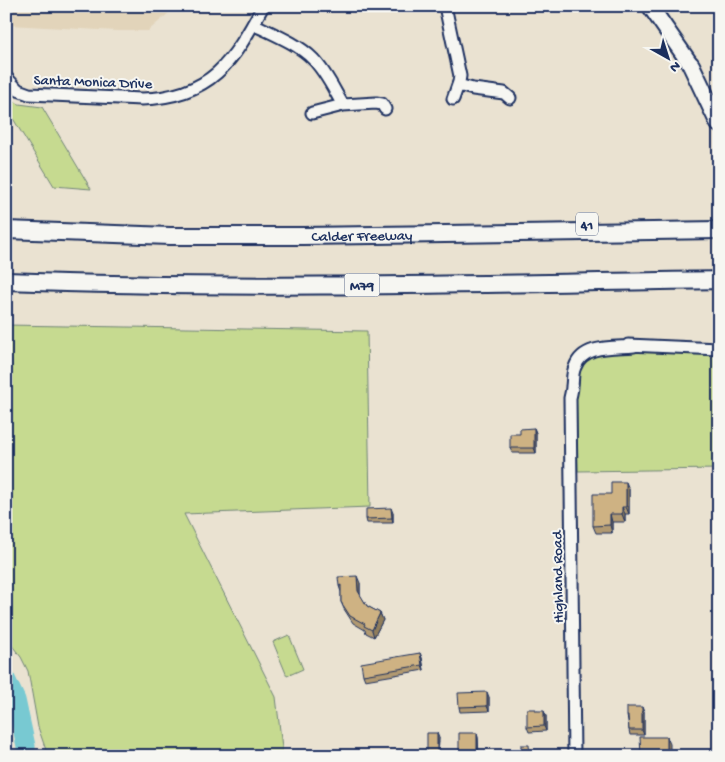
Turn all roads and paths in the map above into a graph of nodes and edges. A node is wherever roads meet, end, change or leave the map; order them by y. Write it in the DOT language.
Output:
graph roads {
  1 [pos="263,6"];
  2 [pos="445,6"];
  3 [pos="650,6"];
  4 [pos="253,24"];
  5 [pos="691,65"];
  6 [pos="6,77"];
  7 [pos="458,85"];
  8 [pos="510,98"];
  9 [pos="453,99"];
  10 [pos="343,105"];
  11 [pos="719,108"];
  12 [pos="385,109"];
  13 [pos="312,113"];
  14 [pos="719,124"];
  15 [pos="719,222"];
  16 [pos="6,230"];
  17 [pos="719,230"];
  18 [pos="455,233"];
  19 [pos="6,280"];
  20 [pos="719,280"];
  21 [pos="719,349"];
  22 [pos="574,756"];
  1 -- 4 [label="street, Santa Monica Drive"];
  2 -- 7 [label="street"];
  3 -- 5 [label="main road"];
  4 -- 6 [label="street, Santa Monica Drive"];
  4 -- 10 [label="street"];
  5 -- 11 [label="highway"];
  5 -- 14 [label="highway"];
  7 -- 8 [label="street"];
  7 -- 9 [label="street"];
  10 -- 12 [label="street"];
  10 -- 13 [label="street"];
  15 -- 18 [label="highway, 41"];
  16 -- 18 [label="highway, Calder Freeway"];
  17 -- 18 [label="highway, Calder Freeway"];
  19 -- 20 [label="highway, M79"];
  21 -- 22 [label="street, Highland Road"];
}
